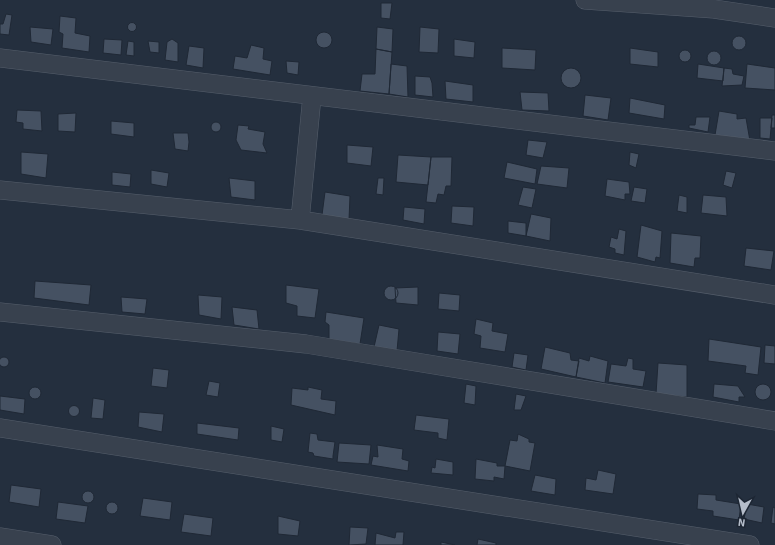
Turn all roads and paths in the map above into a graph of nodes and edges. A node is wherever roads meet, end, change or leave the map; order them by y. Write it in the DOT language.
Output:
graph roads {
  1 [pos="585,0"];
  2 [pos="775,18"];
  3 [pos="0,58"];
  4 [pos="312,96"];
  5 [pos="775,151"];
  6 [pos="0,190"];
  7 [pos="300,220"];
  8 [pos="775,295"];
  9 [pos="0,312"];
  10 [pos="775,421"];
  11 [pos="0,428"];
  12 [pos="0,537"];
  13 [pos="52,545"];
  14 [pos="750,545"];
  1 -- 2 [label="street"];
  3 -- 4 [label="street"];
  4 -- 5 [label="street"];
  4 -- 7 [label="street"];
  6 -- 7 [label="street"];
  7 -- 8 [label="street"];
  9 -- 10 [label="street"];
  11 -- 14 [label="street"];
  12 -- 13 [label="street"];
}
